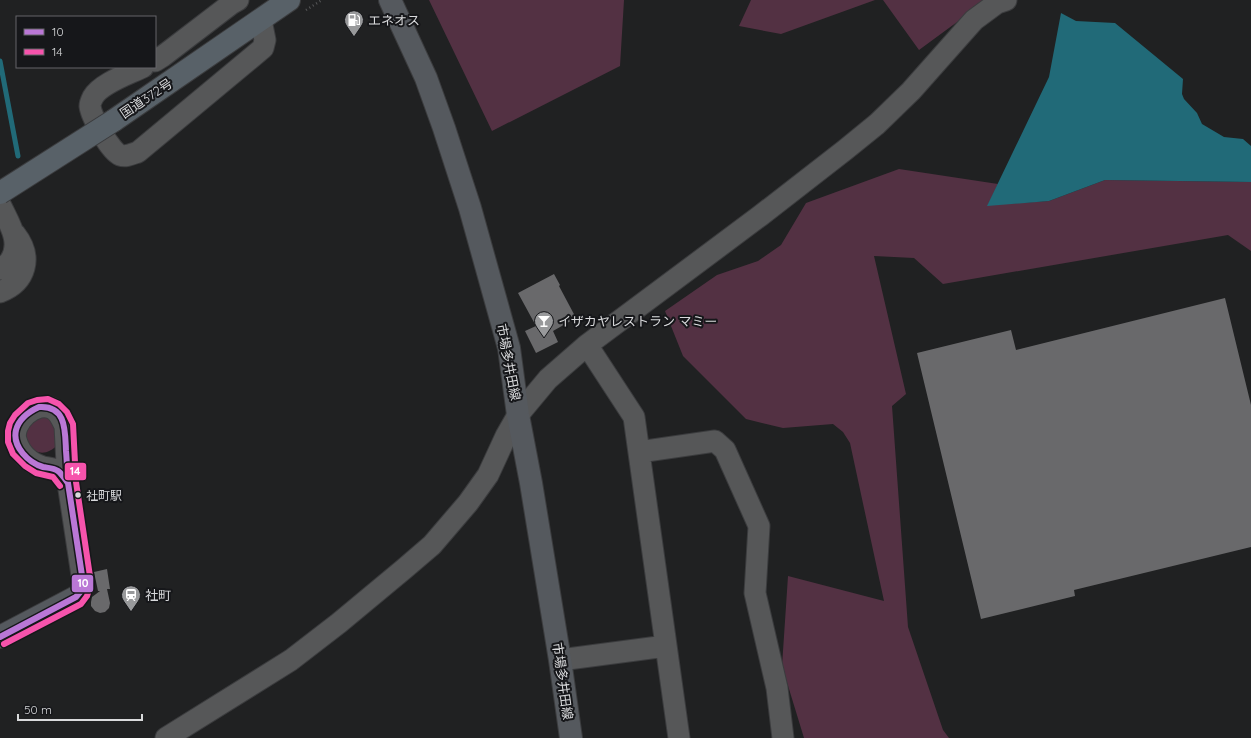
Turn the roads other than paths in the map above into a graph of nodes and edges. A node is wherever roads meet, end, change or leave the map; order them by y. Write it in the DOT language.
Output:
graph roads {
  1 [pos="238,0"];
  2 [pos="290,0"];
  3 [pos="390,0"];
  4 [pos="1006,0"];
  5 [pos="261,20"];
  6 [pos="156,60"];
  7 [pos="141,68"];
  8 [pos="0,194"];
  9 [pos="0,204"];
  10 [pos="15,234"];
  11 [pos="0,269"];
  12 [pos="0,292"];
  13 [pos="587,345"];
  14 [pos="518,415"];
  15 [pos="639,452"];
  16 [pos="68,483"];
  17 [pos="76,598"];
  18 [pos="0,637"];
  19 [pos="666,646"];
  20 [pos="560,660"];
  21 [pos="166,738"];
  22 [pos="571,738"];
  23 [pos="679,738"];
  24 [pos="783,738"];
  1 -- 6 [label="street"];
  2 -- 5 [label="highway, 国道372号"];
  3 -- 14 [label="main road, 市場多井田線"];
  4 -- 13 [label="street"];
  5 -- 7 [label="street"];
  5 -- 8 [label="highway, 国道372号, bridge"];
  9 -- 10 [label="street"];
  10 -- 11 [label="street"];
  10 -- 12 [label="street"];
  13 -- 14 [label="street"];
  13 -- 15 [label="street"];
  14 -- 20 [label="main road, 市場多井田線"];
  14 -- 21 [label="street"];
  15 -- 19 [label="street"];
  15 -- 24 [label="street"];
  16 -- 17 [label="street"];
  17 -- 18 [label="main road"];
  19 -- 20 [label="street"];
  19 -- 23 [label="street"];
  20 -- 22 [label="main road, 市場多井田線"];
}
